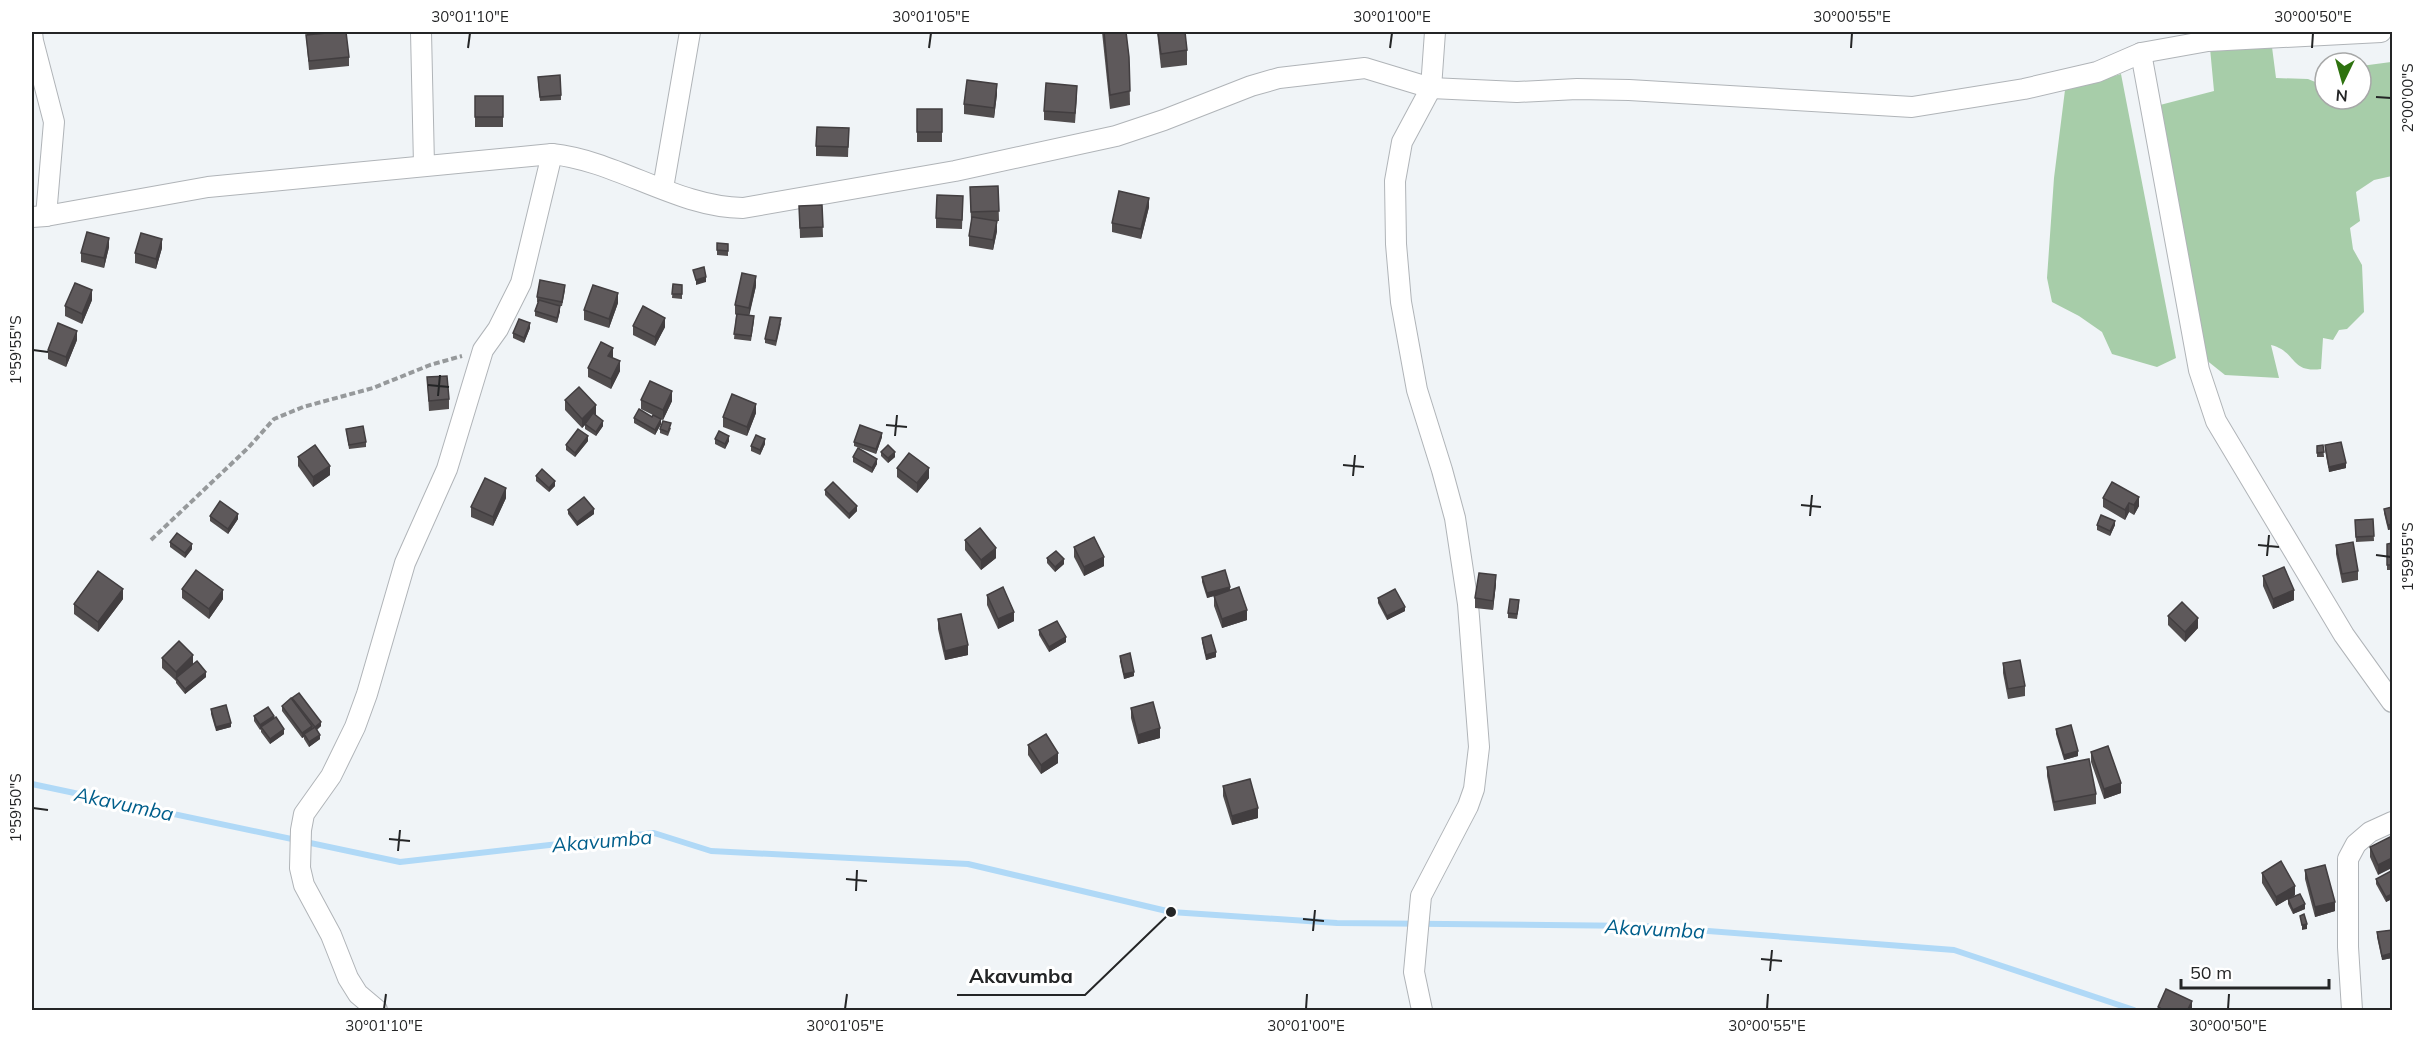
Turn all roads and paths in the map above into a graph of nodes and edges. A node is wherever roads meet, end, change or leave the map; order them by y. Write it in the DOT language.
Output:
graph roads {
  1 [pos="32,32"];
  2 [pos="421,32"];
  3 [pos="690,32"];
  4 [pos="1434,32"];
  5 [pos="2381,32"];
  6 [pos="2309,34"];
  7 [pos="2141,53"];
  8 [pos="1431,88"];
  9 [pos="552,154"];
  10 [pos="424,165"];
  11 [pos="663,188"];
  12 [pos="39,217"];
  13 [pos="483,350"];
  14 [pos="152,540"];
  15 [pos="2392,702"];
  16 [pos="2392,822"];
  17 [pos="377,1011"];
  18 [pos="1422,1011"];
  19 [pos="2352,1011"];
  1 -- 12 [label="street"];
  2 -- 10 [label="street"];
  3 -- 11 [label="street"];
  4 -- 8 [label="street"];
  5 -- 6 [label="street"];
  6 -- 7 [label="street"];
  7 -- 8 [label="street"];
  7 -- 15 [label="street"];
  8 -- 11 [label="street"];
  8 -- 18 [label="street"];
  9 -- 10 [label="street"];
  9 -- 11 [label="street"];
  9 -- 13 [label="street"];
  10 -- 12 [label="street"];
  13 -- 14 [label="path"];
  13 -- 17 [label="street"];
  16 -- 19 [label="street"];
}
